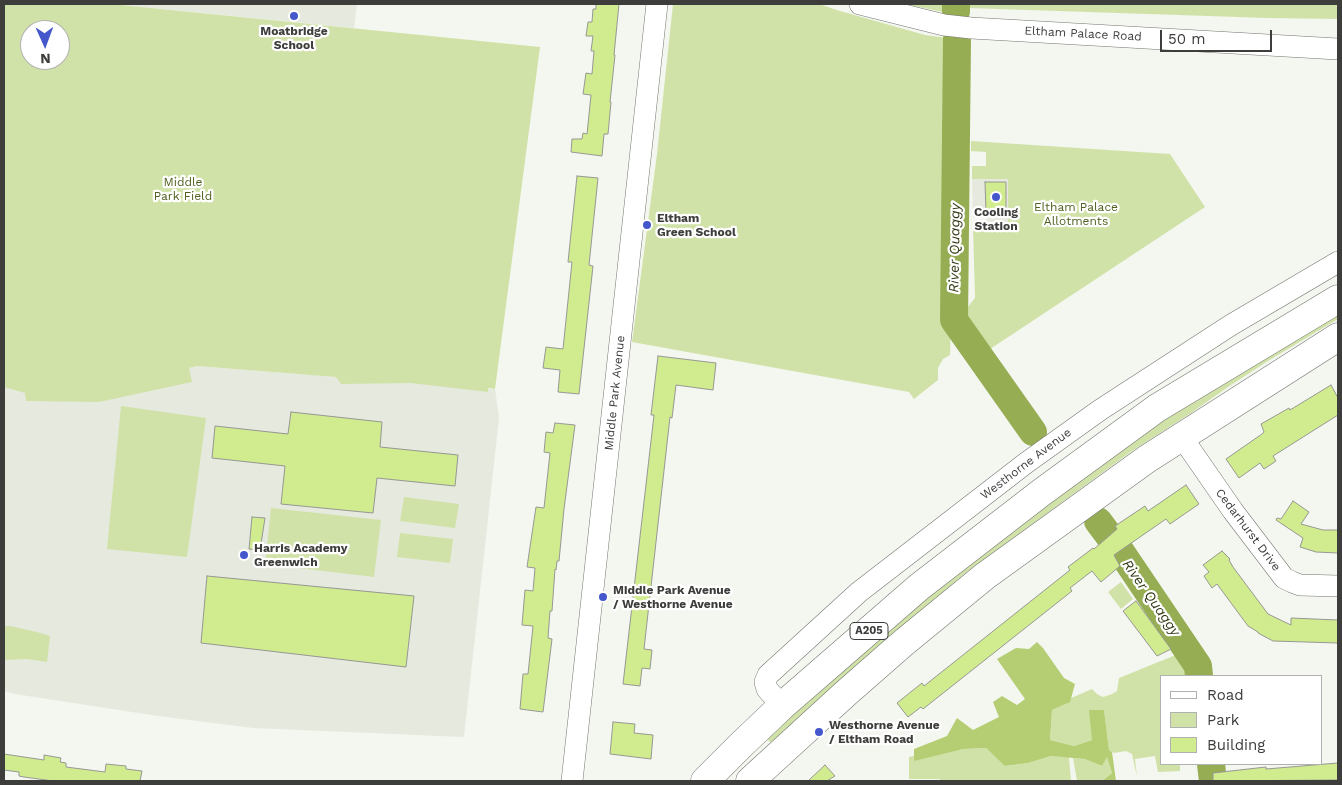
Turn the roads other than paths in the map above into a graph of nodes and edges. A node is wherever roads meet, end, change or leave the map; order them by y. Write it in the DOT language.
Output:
graph roads {
  1 [pos="657,4"];
  2 [pos="860,4"];
  3 [pos="1338,49"];
  4 [pos="1338,262"];
  5 [pos="1338,299"];
  6 [pos="1338,337"];
  7 [pos="1181,436"];
  8 [pos="1338,586"];
  9 [pos="777,701"];
  10 [pos="572,781"];
  11 [pos="705,781"];
  12 [pos="750,781"];
  1 -- 10 [label="street, Middle Park Avenue"];
  2 -- 3 [label="street, Eltham Palace Road"];
  4 -- 9 [label="street, Westhorne Avenue"];
  5 -- 9 [label="highway, A205"];
  6 -- 7 [label="highway, A205"];
  7 -- 8 [label="street, Cedarhurst Drive"];
  7 -- 12 [label="highway, A205"];
  9 -- 11 [label="highway, A205"];
}
